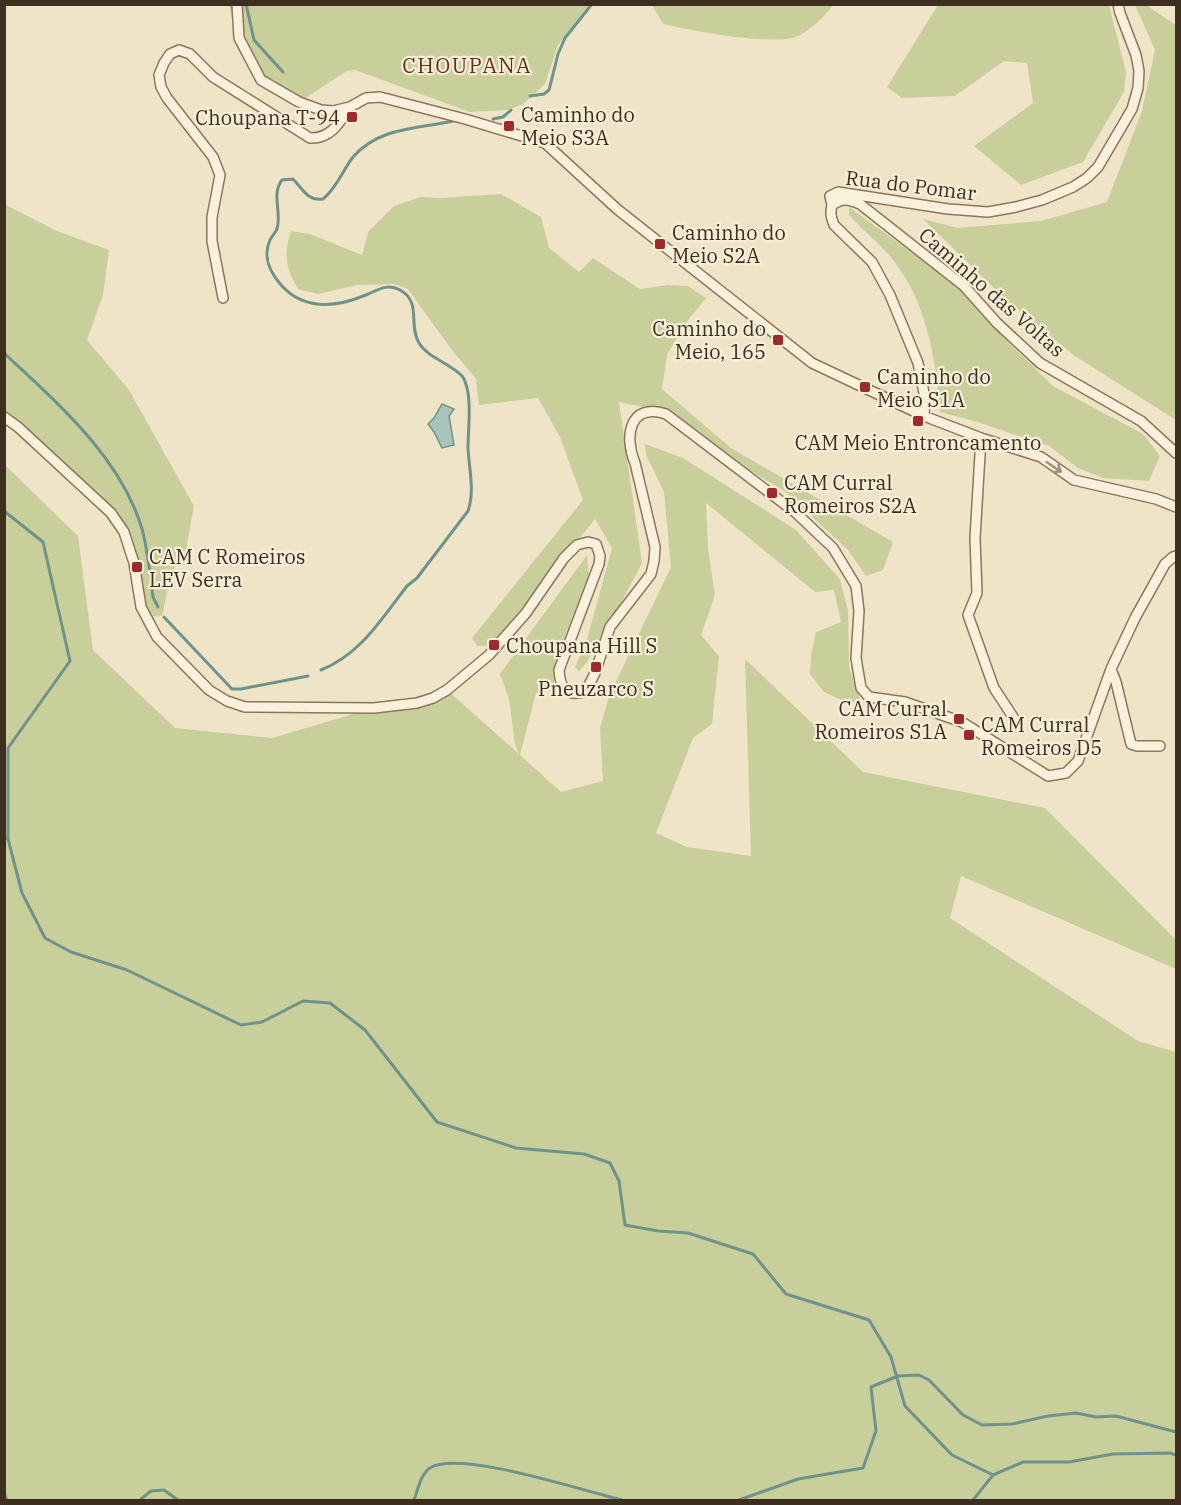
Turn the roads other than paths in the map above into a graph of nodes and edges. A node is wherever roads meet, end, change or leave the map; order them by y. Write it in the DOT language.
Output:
graph roads {
  1 [pos="237,4"];
  2 [pos="1118,4"];
  3 [pos="350,107"];
  4 [pos="832,205"];
  5 [pos="223,298"];
  6 [pos="924,416"];
  7 [pos="4,417"];
  8 [pos="981,438"];
  9 [pos="1176,453"];
  10 [pos="1176,507"];
  11 [pos="1176,556"];
  12 [pos="1111,669"];
  13 [pos="1016,720"];
  14 [pos="1160,746"];
  1 -- 3 [label="street"];
  2 -- 4 [label="street, Rua do Pomar"];
  3 -- 5 [label="street"];
  3 -- 6 [label="street"];
  4 -- 6 [label="street"];
  4 -- 9 [label="street, Caminho das Voltas"];
  6 -- 8 [label="street"];
  7 -- 12 [label="street"];
  8 -- 10 [label="street, one-way"];
  8 -- 13 [label="street"];
  11 -- 12 [label="street"];
  12 -- 14 [label="street"];
}
